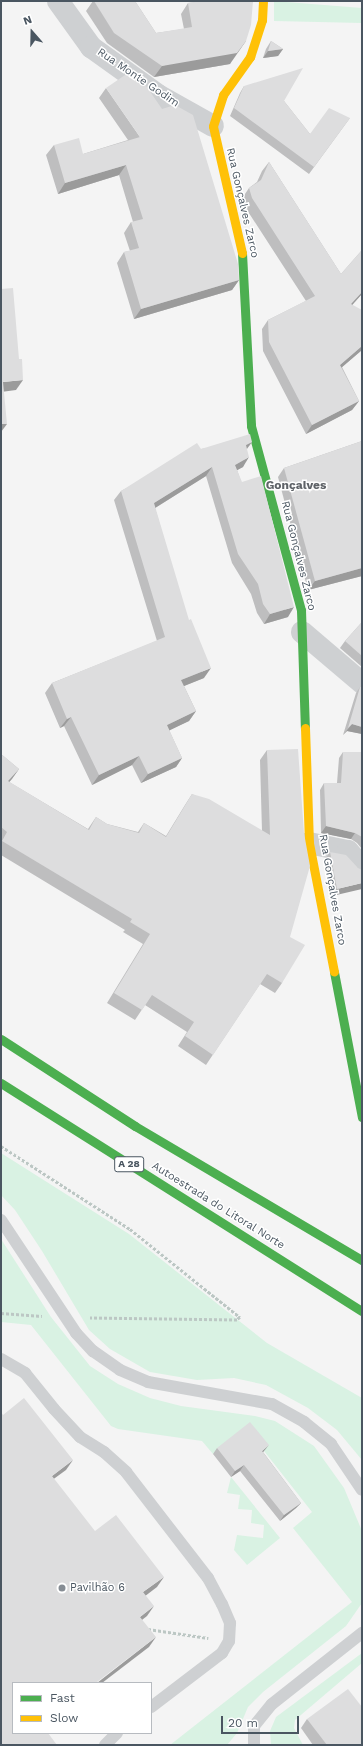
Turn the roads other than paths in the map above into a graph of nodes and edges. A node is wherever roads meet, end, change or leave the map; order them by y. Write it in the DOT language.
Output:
graph roads {
  1 [pos="58,1"];
  2 [pos="263,1"];
  3 [pos="213,126"];
  4 [pos="302,632"];
  5 [pos="362,683"];
  6 [pos="309,842"];
  7 [pos="362,867"];
  8 [pos="1,1039"];
  9 [pos="1,1083"];
  10 [pos="362,1117"];
  11 [pos="1,1220"];
  12 [pos="362,1260"];
  13 [pos="362,1311"];
  14 [pos="1,1359"];
  15 [pos="362,1490"];
  16 [pos="362,1633"];
  17 [pos="152,1706"];
  18 [pos="116,1734"];
  19 [pos="252,1744"];
  20 [pos="105,1745"];
  1 -- 3 [label="street, Rua Monte Godim"];
  2 -- 3 [label="main road"];
  3 -- 4 [label="main road, Rua Gonçalves Zarco"];
  4 -- 5 [label="street"];
  4 -- 6 [label="main road, Rua Gonçalves Zarco"];
  6 -- 7 [label="street"];
  6 -- 10 [label="main road, Rua Gonçalves Zarco"];
  8 -- 12 [label="main road"];
  9 -- 13 [label="main road, Autoestrada do Litoral Norte / A 28"];
  11 -- 15 [label="lane"];
  14 -- 17 [label="lane"];
  16 -- 19 [label="lane"];
  18 -- 20 [label="lane"];
}
